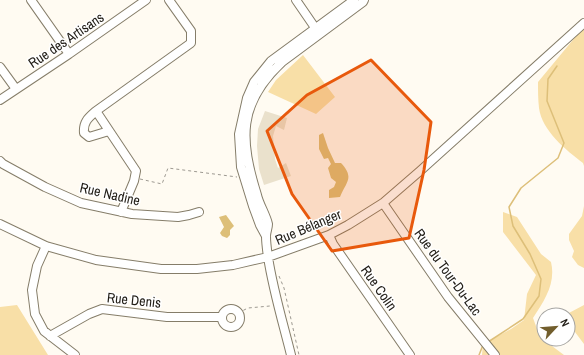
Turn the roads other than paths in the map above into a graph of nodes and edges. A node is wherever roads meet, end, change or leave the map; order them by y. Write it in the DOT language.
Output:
graph roads {
  1 [pos="146,0"];
  2 [pos="169,0"];
  3 [pos="296,0"];
  4 [pos="354,0"];
  5 [pos="364,0"];
  6 [pos="33,1"];
  7 [pos="584,23"];
  8 [pos="318,31"];
  9 [pos="70,54"];
  10 [pos="0,67"];
  11 [pos="16,89"];
  12 [pos="0,100"];
  13 [pos="96,112"];
  14 [pos="109,131"];
  15 [pos="0,161"];
  16 [pos="383,203"];
  17 [pos="121,212"];
  18 [pos="199,212"];
  19 [pos="0,224"];
  20 [pos="329,235"];
  21 [pos="266,236"];
  22 [pos="46,246"];
  23 [pos="268,257"];
  24 [pos="222,316"];
  25 [pos="50,336"];
  26 [pos="62,346"];
  27 [pos="67,355"];
  28 [pos="75,355"];
  29 [pos="291,355"];
  30 [pos="410,355"];
  31 [pos="495,355"];
  1 -- 9 [label="street, Rue des Artisans"];
  2 -- 13 [label="street"];
  3 -- 8 [label="street"];
  4 -- 8 [label="street"];
  5 -- 8 [label="street"];
  6 -- 9 [label="street"];
  7 -- 16 [label="street, Rue Bélanger"];
  8 -- 21 [label="street"];
  8 -- 21 [label="street"];
  9 -- 11 [label="street, Rue des Artisans"];
  10 -- 11 [label="street"];
  11 -- 12 [label="street, Rue des Artisans"];
  13 -- 14 [label="street"];
  13 -- 14 [label="street"];
  14 -- 17 [label="street"];
  15 -- 17 [label="street, Rue Nadine"];
  16 -- 20 [label="street, Rue Bélanger"];
  16 -- 31 [label="street, Rue du Tour-Du-Lac"];
  17 -- 18 [label="street, Rue Nadine"];
  19 -- 22 [label="street, Rue Bélanger"];
  20 -- 23 [label="street, Rue Bélanger"];
  20 -- 30 [label="street, Rue Colin"];
  21 -- 23 [label="street"];
  22 -- 23 [label="street, Rue Bélanger"];
  22 -- 25 [label="street"];
  23 -- 29 [label="street"];
  24 -- 24 [label="street, Rue Denis"];
  24 -- 25 [label="street, Rue Denis"];
  25 -- 26 [label="street"];
  26 -- 27 [label="street"];
  26 -- 28 [label="street"];
}
